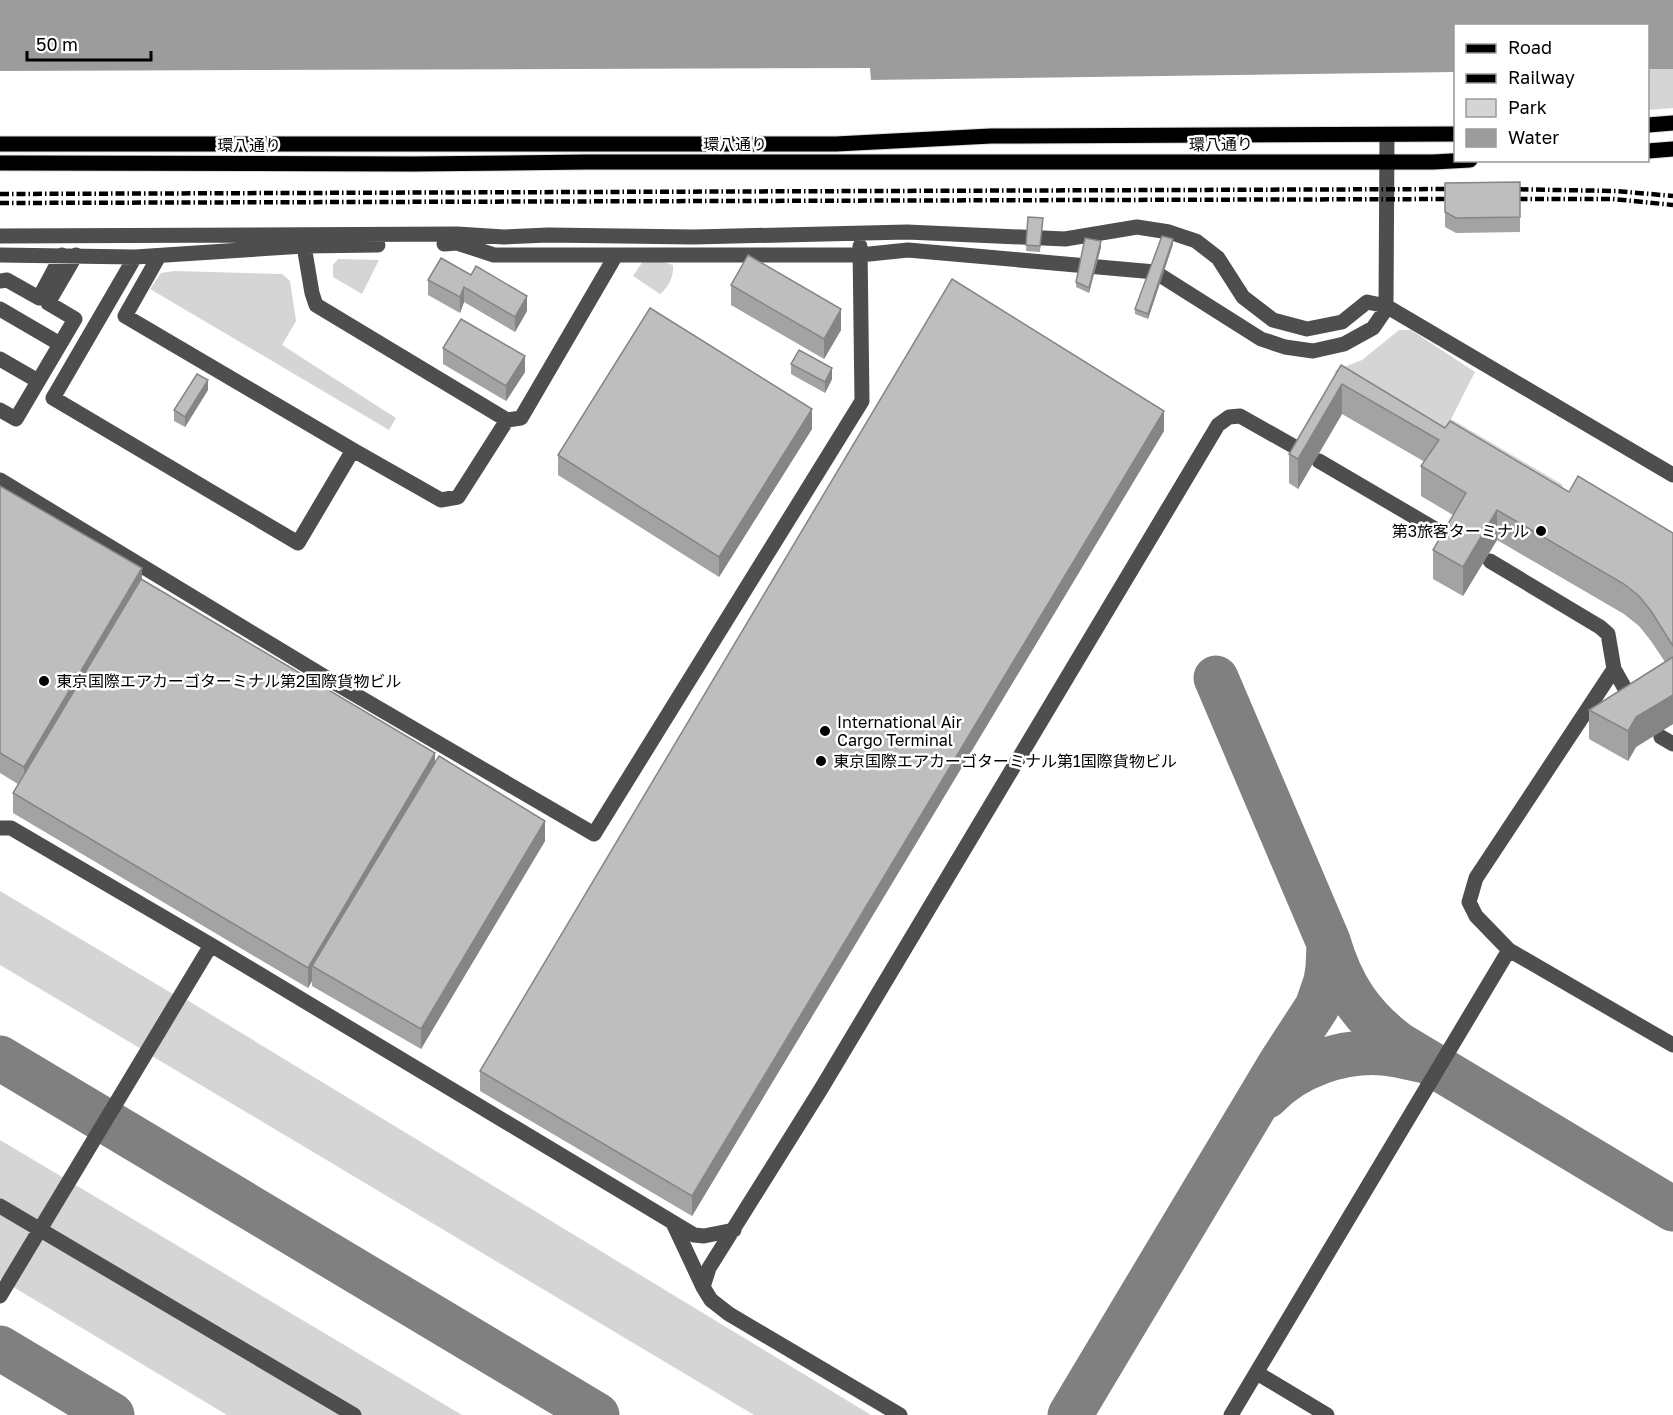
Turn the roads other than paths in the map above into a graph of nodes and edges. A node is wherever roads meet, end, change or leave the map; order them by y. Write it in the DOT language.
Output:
graph roads {
  1 [pos="1673,123"];
  2 [pos="1649,125"];
  3 [pos="1454,134"];
  4 [pos="1387,135"];
  5 [pos="0,144"];
  6 [pos="1673,149"];
  7 [pos="1649,151"];
  8 [pos="1454,160"];
  9 [pos="1386,162"];
  10 [pos="0,163"];
  11 [pos="860,234"];
  12 [pos="0,236"];
  13 [pos="304,246"];
  14 [pos="0,255"];
  15 [pos="69,255"];
  16 [pos="616,255"];
  17 [pos="860,255"];
  18 [pos="159,256"];
  19 [pos="135,257"];
  20 [pos="0,281"];
  21 [pos="1386,306"];
  22 [pos="0,309"];
  23 [pos="60,344"];
  24 [pos="0,359"];
  25 [pos="38,381"];
  26 [pos="0,410"];
  27 [pos="507,420"];
  28 [pos="1295,447"];
  29 [pos="353,450"];
  30 [pos="1319,461"];
  31 [pos="1673,475"];
  32 [pos="0,480"];
  33 [pos="0,495"];
  34 [pos="1447,536"];
  35 [pos="1490,561"];
  36 [pos="139,580"];
  37 [pos="1614,669"];
  38 [pos="1634,702"];
  39 [pos="0,828"];
  40 [pos="211,945"];
  41 [pos="1509,950"];
  42 [pos="1673,1045"];
  43 [pos="0,1206"];
  44 [pos="673,1222"];
  45 [pos="39,1230"];
  46 [pos="734,1230"];
  47 [pos="703,1287"];
  48 [pos="0,1296"];
  49 [pos="1257,1373"];
  50 [pos="354,1415"];
  51 [pos="900,1415"];
  52 [pos="1231,1415"];
  53 [pos="1327,1415"];
  1 -- 2 [label="main road"];
  3 -- 4 [label="main road, 環八通り"];
  4 -- 5 [label="main road, 環八通り"];
  4 -- 9 [label="street"];
  6 -- 7 [label="main road"];
  8 -- 9 [label="main road, 環八通り"];
  9 -- 10 [label="main road, 環八通り"];
  9 -- 21 [label="street"];
  11 -- 12 [label="street"];
  11 -- 17 [label="street"];
  11 -- 21 [label="street"];
  13 -- 16 [label="street"];
  13 -- 18 [label="street"];
  13 -- 27 [label="street"];
  14 -- 15 [label="street"];
  15 -- 19 [label="street"];
  15 -- 20 [label="street"];
  15 -- 23 [label="street"];
  16 -- 17 [label="street"];
  16 -- 27 [label="street"];
  17 -- 21 [label="street"];
  17 -- 32 [label="street"];
  18 -- 19 [label="street"];
  18 -- 29 [label="street"];
  19 -- 29 [label="street"];
  21 -- 31 [label="street"];
  22 -- 23 [label="street"];
  23 -- 25 [label="street"];
  24 -- 25 [label="street"];
  25 -- 26 [label="street"];
  27 -- 29 [label="street"];
  28 -- 46 [label="street"];
  30 -- 34 [label="street"];
  33 -- 36 [label="street"];
  35 -- 37 [label="street"];
  37 -- 38 [label="street"];
  37 -- 41 [label="street"];
  39 -- 40 [label="street"];
  40 -- 44 [label="street"];
  40 -- 45 [label="street"];
  41 -- 42 [label="street"];
  41 -- 49 [label="street"];
  43 -- 45 [label="street"];
  44 -- 46 [label="street"];
  44 -- 47 [label="street"];
  45 -- 48 [label="street"];
  45 -- 50 [label="street"];
  46 -- 47 [label="street"];
  47 -- 51 [label="street"];
  49 -- 52 [label="street"];
  49 -- 53 [label="street"];
}
